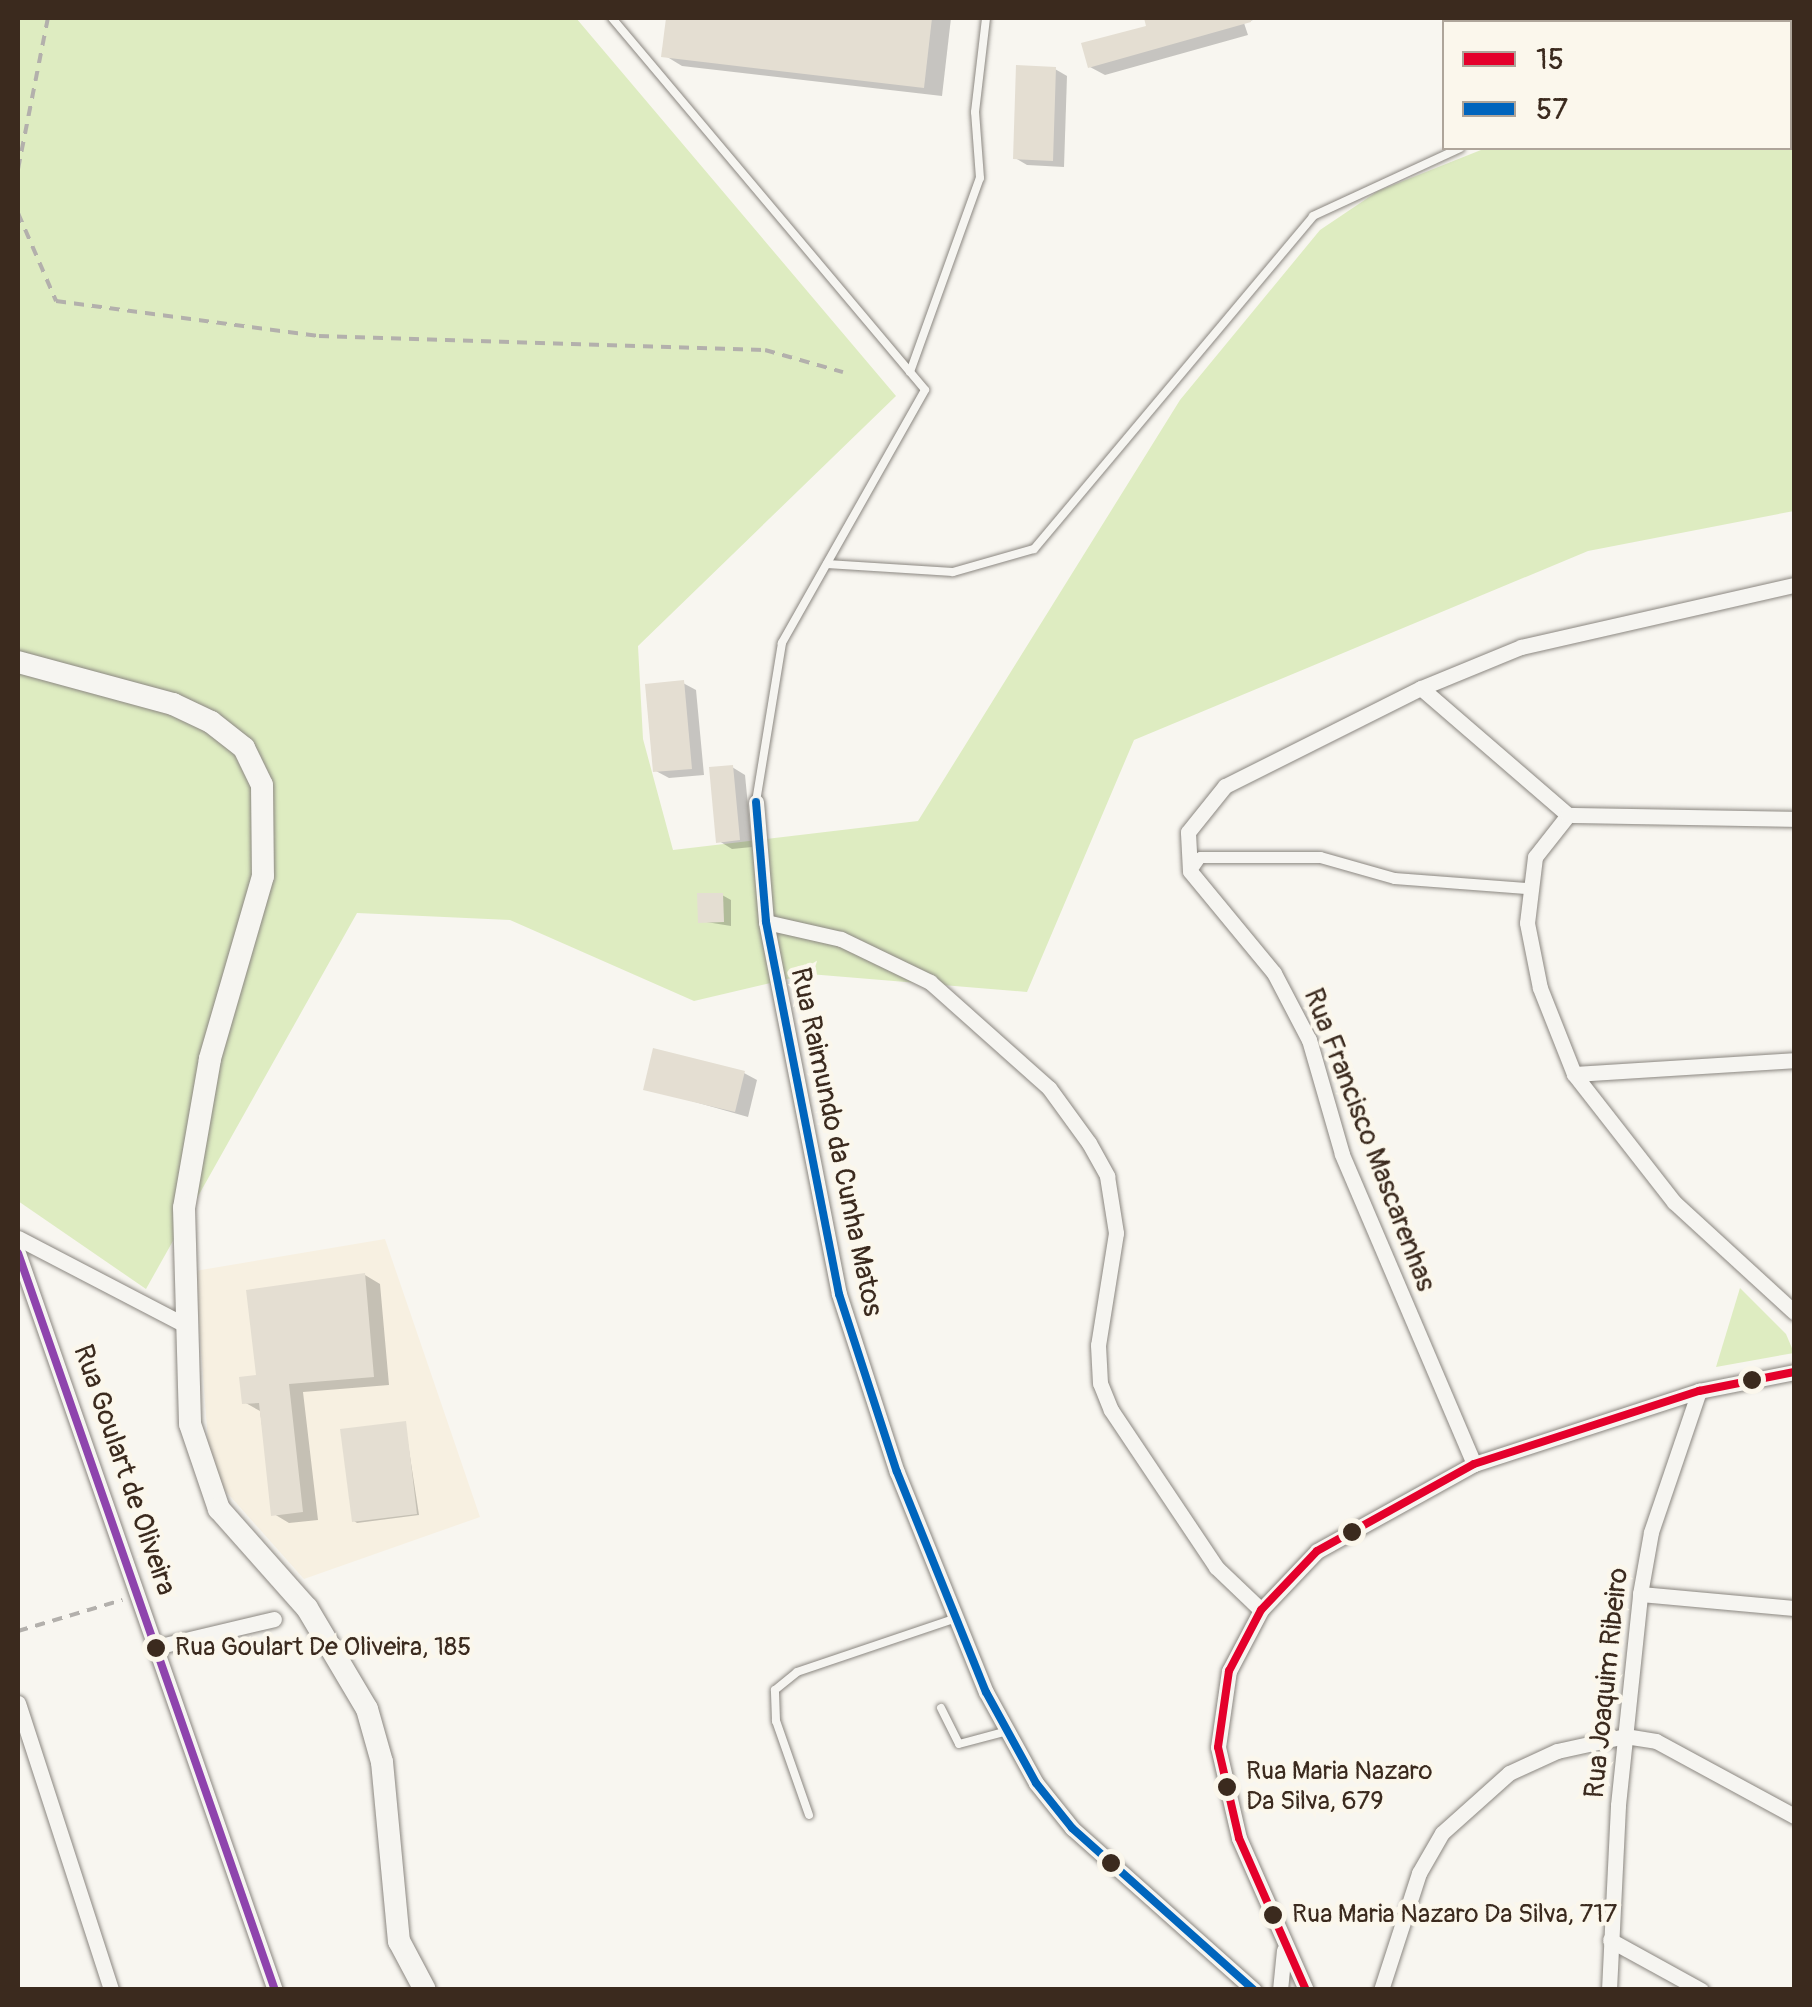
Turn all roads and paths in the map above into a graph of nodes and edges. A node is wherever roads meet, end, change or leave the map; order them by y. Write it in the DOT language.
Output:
graph roads {
  1 [pos="48,18"];
  2 [pos="612,18"];
  3 [pos="986,18"];
  4 [pos="1456,150"];
  5 [pos="18,169"];
  6 [pos="18,214"];
  7 [pos="842,372"];
  8 [pos="910,372"];
  9 [pos="827,564"];
  10 [pos="1794,585"];
  11 [pos="18,662"];
  12 [pos="1421,688"];
  13 [pos="756,802"];
  14 [pos="1568,814"];
  15 [pos="1794,819"];
  16 [pos="1190,871"];
  17 [pos="1526,888"];
  18 [pos="766,922"];
  19 [pos="1794,1060"];
  20 [pos="1574,1074"];
  21 [pos="18,1238"];
  22 [pos="18,1253"];
  23 [pos="1794,1312"];
  24 [pos="185,1325"];
  25 [pos="1794,1372"];
  26 [pos="1700,1391"];
  27 [pos="1474,1464"];
  28 [pos="141,1594"];
  29 [pos="1640,1594"];
  30 [pos="1794,1608"];
  31 [pos="1261,1610"];
  32 [pos="956,1618"];
  33 [pos="274,1619"];
  34 [pos="18,1631"];
  35 [pos="160,1646"];
  36 [pos="18,1704"];
  37 [pos="941,1708"];
  38 [pos="1004,1732"];
  39 [pos="1626,1736"];
  40 [pos="809,1814"];
  41 [pos="1794,1816"];
  42 [pos="1610,1940"];
  43 [pos="1284,1950"];
  44 [pos="1229,1973"];
  45 [pos="111,1990"];
  46 [pos="274,1990"];
  47 [pos="424,1990"];
  48 [pos="1241,1990"];
  49 [pos="1254,1990"];
  50 [pos="1280,1990"];
  51 [pos="1306,1990"];
  52 [pos="1381,1990"];
  53 [pos="1609,1990"];
  54 [pos="1700,1990"];
  1 -- 5 [label="path"];
  2 -- 8 [label="lane"];
  3 -- 8 [label="lane"];
  4 -- 9 [label="lane"];
  6 -- 7 [label="path"];
  8 -- 9 [label="lane"];
  9 -- 13 [label="lane"];
  10 -- 12 [label="street"];
  11 -- 24 [label="main road"];
  12 -- 14 [label="street"];
  12 -- 16 [label="street, Rua Francisco Mascarenhas"];
  13 -- 18 [label="street, Rua Raimundo da Cunha Matos"];
  14 -- 15 [label="street"];
  14 -- 17 [label="street"];
  16 -- 17 [label="street"];
  16 -- 27 [label="street, Rua Francisco Mascarenhas"];
  17 -- 20 [label="street"];
  18 -- 31 [label="street"];
  18 -- 32 [label="street, Rua Raimundo da Cunha Matos"];
  19 -- 20 [label="street"];
  20 -- 23 [label="street"];
  21 -- 24 [label="street"];
  22 -- 28 [label="street, Rua Goulart de Oliveira"];
  24 -- 47 [label="main road"];
  25 -- 26 [label="street"];
  26 -- 27 [label="street"];
  26 -- 29 [label="street, Rua Joaquim Ribeiro"];
  27 -- 31 [label="street"];
  28 -- 34 [label="path"];
  28 -- 35 [label="street, Rua Goulart de Oliveira"];
  29 -- 30 [label="street"];
  29 -- 39 [label="street, Rua Joaquim Ribeiro"];
  31 -- 43 [label="street"];
  32 -- 38 [label="street, Rua Raimundo da Cunha Matos"];
  32 -- 40 [label="lane"];
  33 -- 35 [label="street"];
  35 -- 46 [label="street, Rua Goulart de Oliveira"];
  36 -- 45 [label="street"];
  37 -- 38 [label="lane"];
  38 -- 44 [label="street, Rua Raimundo da Cunha Matos"];
  39 -- 41 [label="street"];
  39 -- 42 [label="street, Rua Joaquim Ribeiro"];
  39 -- 52 [label="street"];
  42 -- 53 [label="street, Rua Joaquim Ribeiro"];
  42 -- 54 [label="street"];
  43 -- 50 [label="street"];
  43 -- 51 [label="street"];
  44 -- 48 [label="street, Rua Raimundo da Cunha Matos"];
  44 -- 49 [label="street, Rua Raimundo da Cunha Matos"];
}
